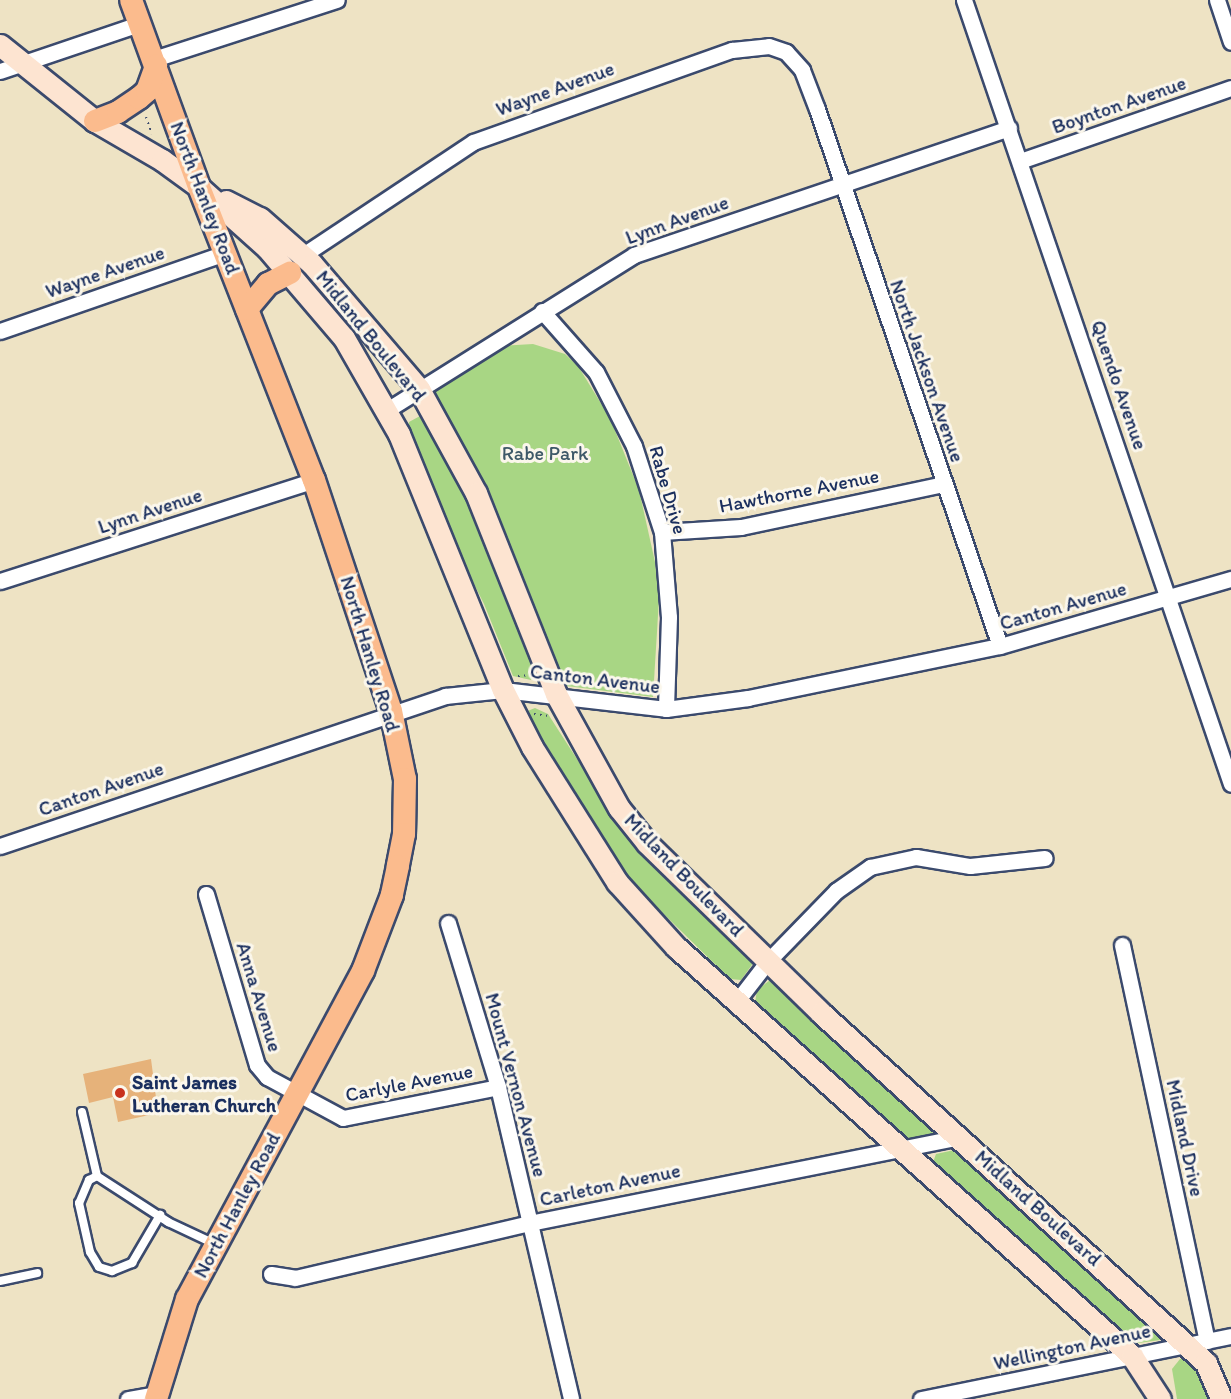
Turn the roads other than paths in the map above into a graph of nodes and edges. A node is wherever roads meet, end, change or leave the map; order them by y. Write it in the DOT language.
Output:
graph roads {
  1 [pos="131,0"];
  2 [pos="964,0"];
  3 [pos="1217,0"];
  4 [pos="327,2"];
  5 [pos="140,24"];
  6 [pos="1231,42"];
  7 [pos="0,45"];
  8 [pos="155,62"];
  9 [pos="20,64"];
  10 [pos="0,71"];
  11 [pos="1231,88"];
  12 [pos="817,109"];
  13 [pos="95,121"];
  14 [pos="1009,128"];
  15 [pos="1020,161"];
  16 [pos="842,186"];
  17 [pos="199,187"];
  18 [pos="225,253"];
  19 [pos="296,264"];
  20 [pos="247,309"];
  21 [pos="542,311"];
  22 [pos="0,331"];
  23 [pos="418,389"];
  24 [pos="387,410"];
  25 [pos="314,480"];
  26 [pos="943,484"];
  27 [pos="662,532"];
  28 [pos="1231,579"];
  29 [pos="0,581"];
  30 [pos="1168,597"];
  31 [pos="999,646"];
  32 [pos="507,683"];
  33 [pos="556,694"];
  34 [pos="666,709"];
  35 [pos="391,711"];
  36 [pos="1227,755"];
  37 [pos="1231,784"];
  38 [pos="0,846"];
  39 [pos="1045,858"];
  40 [pos="206,894"];
  41 [pos="448,923"];
  42 [pos="1122,945"];
  43 [pos="768,961"];
  44 [pos="737,1000"];
  45 [pos="498,1087"];
  46 [pos="297,1095"];
  47 [pos="82,1112"];
  48 [pos="959,1137"];
  49 [pos="902,1150"];
  50 [pos="97,1176"];
  51 [pos="160,1215"];
  52 [pos="530,1223"];
  53 [pos="216,1245"];
  54 [pos="37,1273"];
  55 [pos="271,1274"];
  56 [pos="0,1281"];
  57 [pos="1231,1336"];
  58 [pos="1197,1343"];
  59 [pos="1132,1356"];
  60 [pos="156,1396"];
  61 [pos="128,1399"];
  62 [pos="571,1399"];
  63 [pos="921,1399"];
  64 [pos="1160,1399"];
  65 [pos="1221,1399"];
  1 -- 5 [label="main road, North Hanley Road"];
  2 -- 14 [label="street, Quendo Avenue"];
  3 -- 6 [label="street"];
  4 -- 8 [label="street"];
  5 -- 8 [label="main road, North Hanley Road"];
  5 -- 9 [label="street"];
  7 -- 9 [label="main road, Midland Boulevard"];
  8 -- 13 [label="main road"];
  8 -- 17 [label="main road, North Hanley Road"];
  9 -- 10 [label="street"];
  9 -- 13 [label="main road, Midland Boulevard"];
  11 -- 15 [label="street, Boynton Avenue"];
  12 -- 16 [label="street, North Jackson Avenue"];
  12 -- 19 [label="street, Wayne Avenue"];
  13 -- 17 [label="main road, Midland Boulevard"];
  14 -- 15 [label="street, Quendo Avenue"];
  14 -- 16 [label="street, Lynn Avenue"];
  15 -- 30 [label="street, Quendo Avenue"];
  16 -- 21 [label="street, Lynn Avenue"];
  16 -- 26 [label="street, North Jackson Avenue"];
  17 -- 18 [label="main road, North Hanley Road"];
  17 -- 19 [label="main road, Midland Boulevard"];
  18 -- 20 [label="main road, North Hanley Road"];
  18 -- 22 [label="street, Wayne Avenue"];
  19 -- 20 [label="main road"];
  19 -- 23 [label="main road, Midland Boulevard"];
  19 -- 24 [label="main road, Midland Boulevard"];
  20 -- 25 [label="main road, North Hanley Road"];
  21 -- 23 [label="street, Lynn Avenue"];
  21 -- 27 [label="street, Rabe Drive"];
  23 -- 24 [label="street, Lynn Avenue"];
  23 -- 33 [label="main road, Midland Boulevard"];
  24 -- 32 [label="main road, Midland Boulevard"];
  25 -- 29 [label="street, Lynn Avenue"];
  25 -- 35 [label="main road, North Hanley Road"];
  26 -- 27 [label="street, Hawthorne Avenue"];
  26 -- 31 [label="street, North Jackson Avenue"];
  27 -- 34 [label="street, Rabe Drive"];
  28 -- 30 [label="street, Canton Avenue"];
  30 -- 31 [label="street, Canton Avenue"];
  30 -- 36 [label="street, Quendo Avenue"];
  31 -- 34 [label="street, Canton Avenue"];
  32 -- 33 [label="street, Canton Avenue"];
  32 -- 35 [label="street, Canton Avenue"];
  32 -- 44 [label="main road, Midland Boulevard"];
  33 -- 34 [label="street, Canton Avenue"];
  33 -- 43 [label="main road, Midland Boulevard"];
  35 -- 38 [label="street, Canton Avenue"];
  35 -- 46 [label="main road, North Hanley Road"];
  36 -- 37 [label="street, Quendo Avenue"];
  39 -- 43 [label="street"];
  40 -- 46 [label="street, Anna Avenue"];
  41 -- 45 [label="street, Mount Vernon Avenue"];
  42 -- 58 [label="street, Midland Drive"];
  43 -- 44 [label="street"];
  43 -- 48 [label="main road, Midland Boulevard"];
  44 -- 49 [label="main road, Midland Boulevard"];
  45 -- 46 [label="street, Carlyle Avenue"];
  45 -- 52 [label="street, Mount Vernon Avenue"];
  46 -- 53 [label="main road, North Hanley Road"];
  47 -- 50 [label="lane"];
  48 -- 49 [label="street, Carleton Avenue"];
  48 -- 58 [label="main road, Midland Boulevard"];
  49 -- 52 [label="street, Carleton Avenue"];
  49 -- 59 [label="main road, Midland Boulevard"];
  50 -- 51 [label="lane"];
  50 -- 51 [label="lane"];
  51 -- 53 [label="lane"];
  52 -- 55 [label="street, Carleton Avenue"];
  52 -- 62 [label="street, Mount Vernon Avenue"];
  53 -- 60 [label="main road, North Hanley Road"];
  54 -- 56 [label="lane"];
  57 -- 58 [label="street, Wellington Avenue"];
  58 -- 59 [label="street, Wellington Avenue"];
  58 -- 65 [label="main road, Midland Boulevard"];
  59 -- 63 [label="street, Wellington Avenue"];
  59 -- 64 [label="main road, Midland Boulevard"];
  60 -- 61 [label="street"];
}
